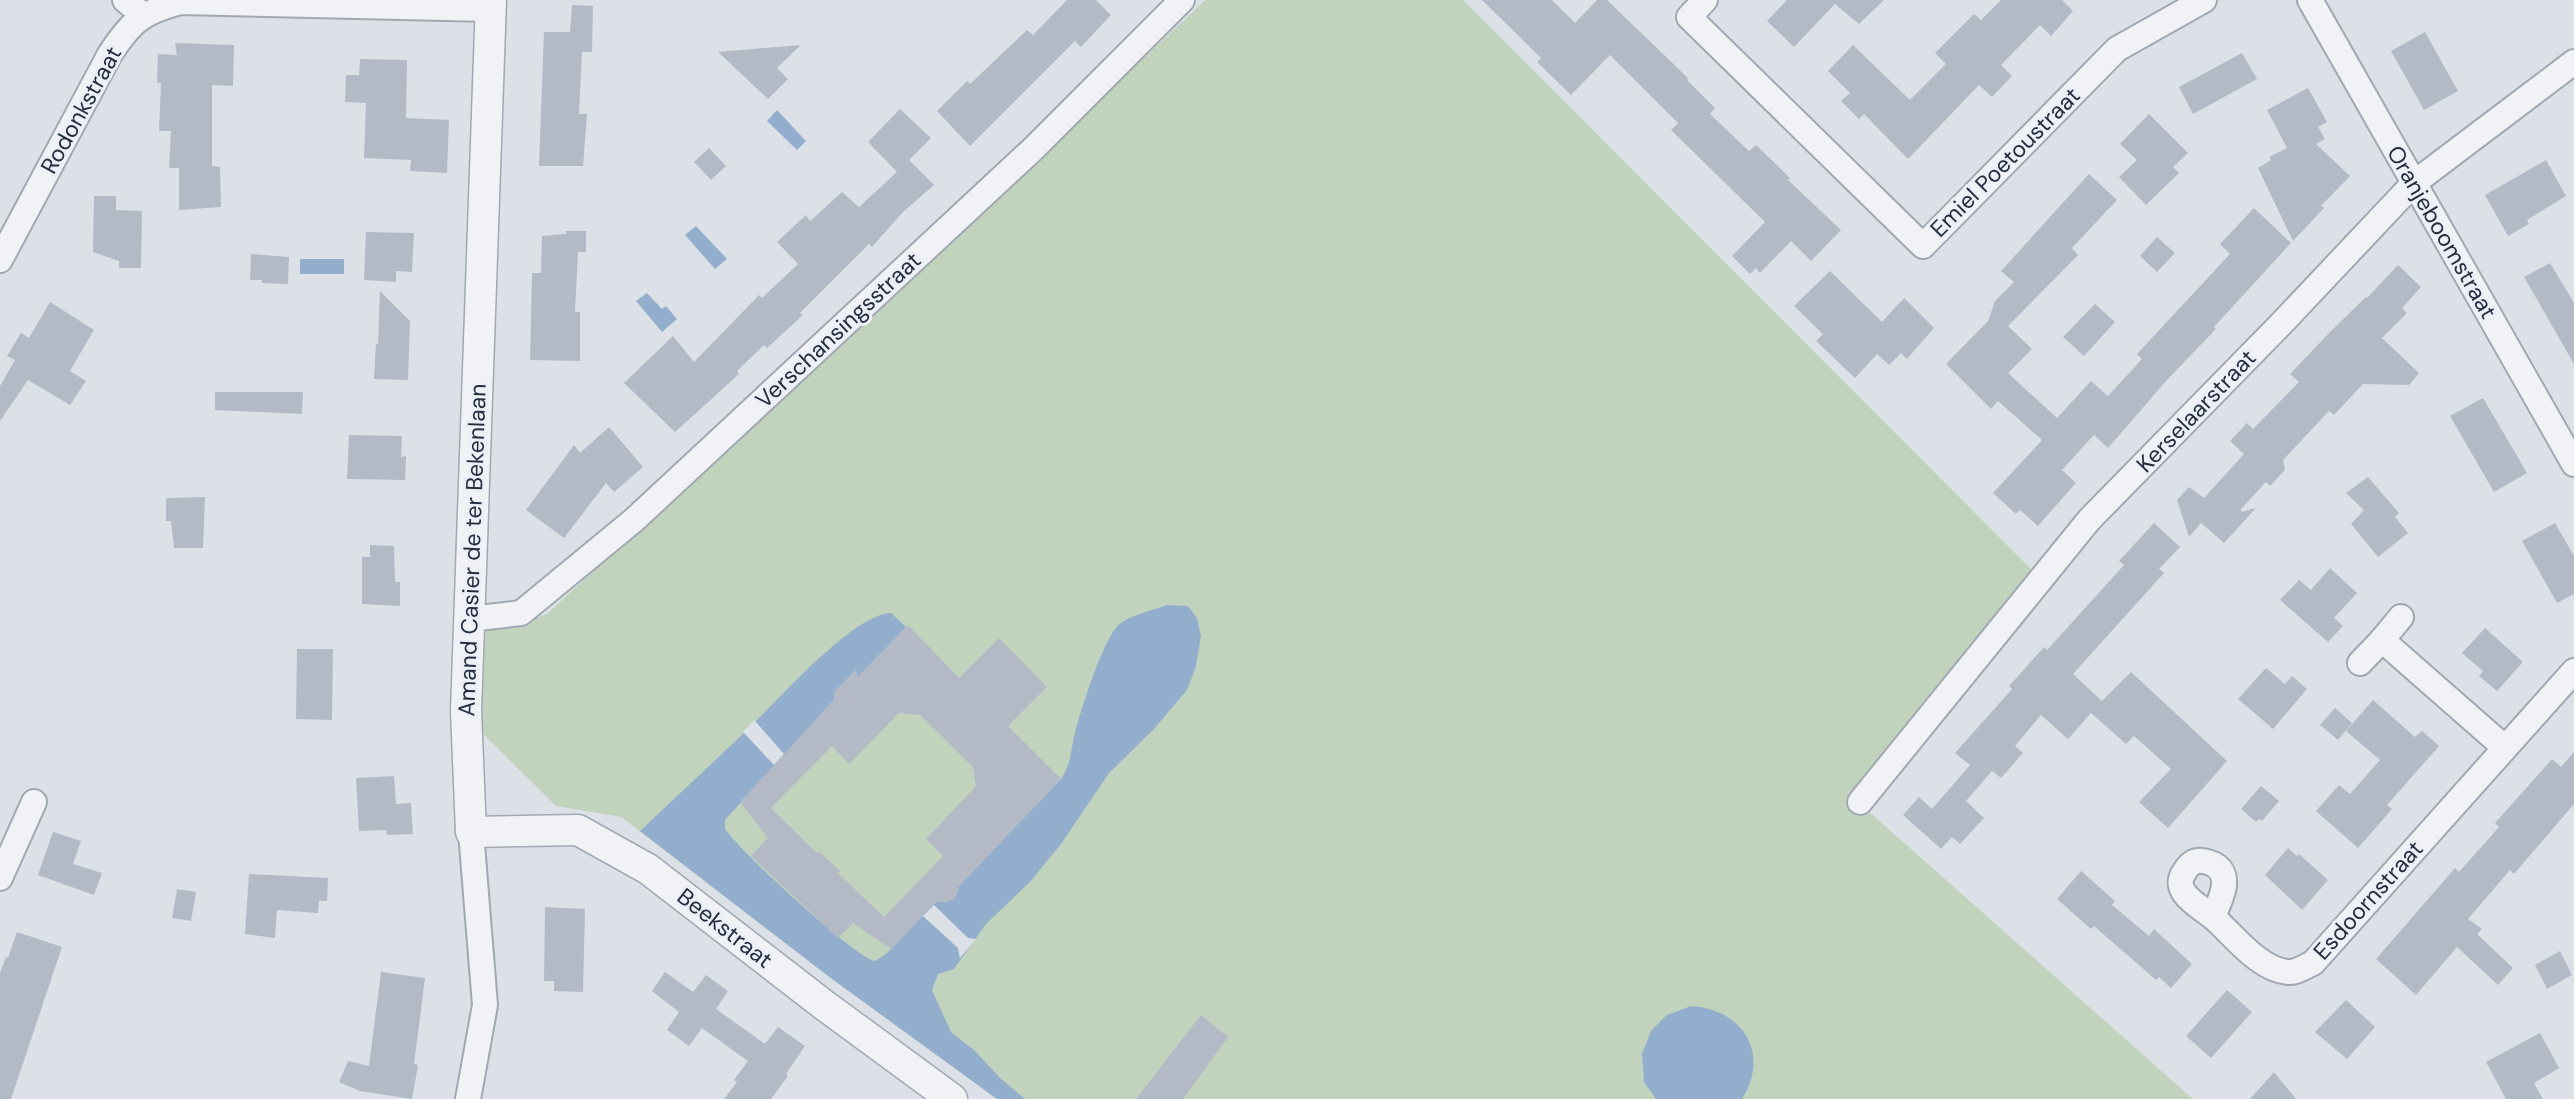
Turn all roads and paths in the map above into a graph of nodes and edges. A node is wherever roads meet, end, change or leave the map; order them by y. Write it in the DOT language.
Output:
graph roads {
  1 [pos="1705,0"];
  2 [pos="2204,0"];
  3 [pos="2310,0"];
  4 [pos="490,4"];
  5 [pos="1170,4"];
  6 [pos="134,7"];
  7 [pos="2574,62"];
  8 [pos="2414,183"];
  9 [pos="0,260"];
  10 [pos="2572,457"];
  11 [pos="2401,617"];
  12 [pos="470,619"];
  13 [pos="2382,639"];
  14 [pos="2360,663"];
  15 [pos="2574,671"];
  16 [pos="2504,747"];
  17 [pos="33,802"];
  18 [pos="1860,802"];
  19 [pos="471,832"];
  20 [pos="0,878"];
  21 [pos="2213,916"];
  22 [pos="468,1099"];
  23 [pos="952,1099"];
  1 -- 2 [label="street, Emiel Poetoustraat"];
  3 -- 8 [label="street, Oranjeboomstraat"];
  4 -- 6 [label="street, Rodonkstraat"];
  4 -- 12 [label="street, Amand Casier de ter Bekenlaan"];
  5 -- 12 [label="street, Verschansingsstraat"];
  6 -- 9 [label="street, Rodonkstraat"];
  7 -- 8 [label="street, Kerselaarstraat"];
  8 -- 10 [label="street, Oranjeboomstraat"];
  8 -- 18 [label="street, Kerselaarstraat"];
  11 -- 13 [label="street"];
  12 -- 19 [label="street, Amand Casier de ter Bekenlaan"];
  13 -- 14 [label="street"];
  13 -- 16 [label="street"];
  15 -- 16 [label="street, Esdoornstraat"];
  16 -- 21 [label="street, Esdoornstraat"];
  17 -- 20 [label="street"];
  19 -- 22 [label="street, Amand Casier de ter Bekenlaan"];
  19 -- 23 [label="street, Beekstraat"];
}
